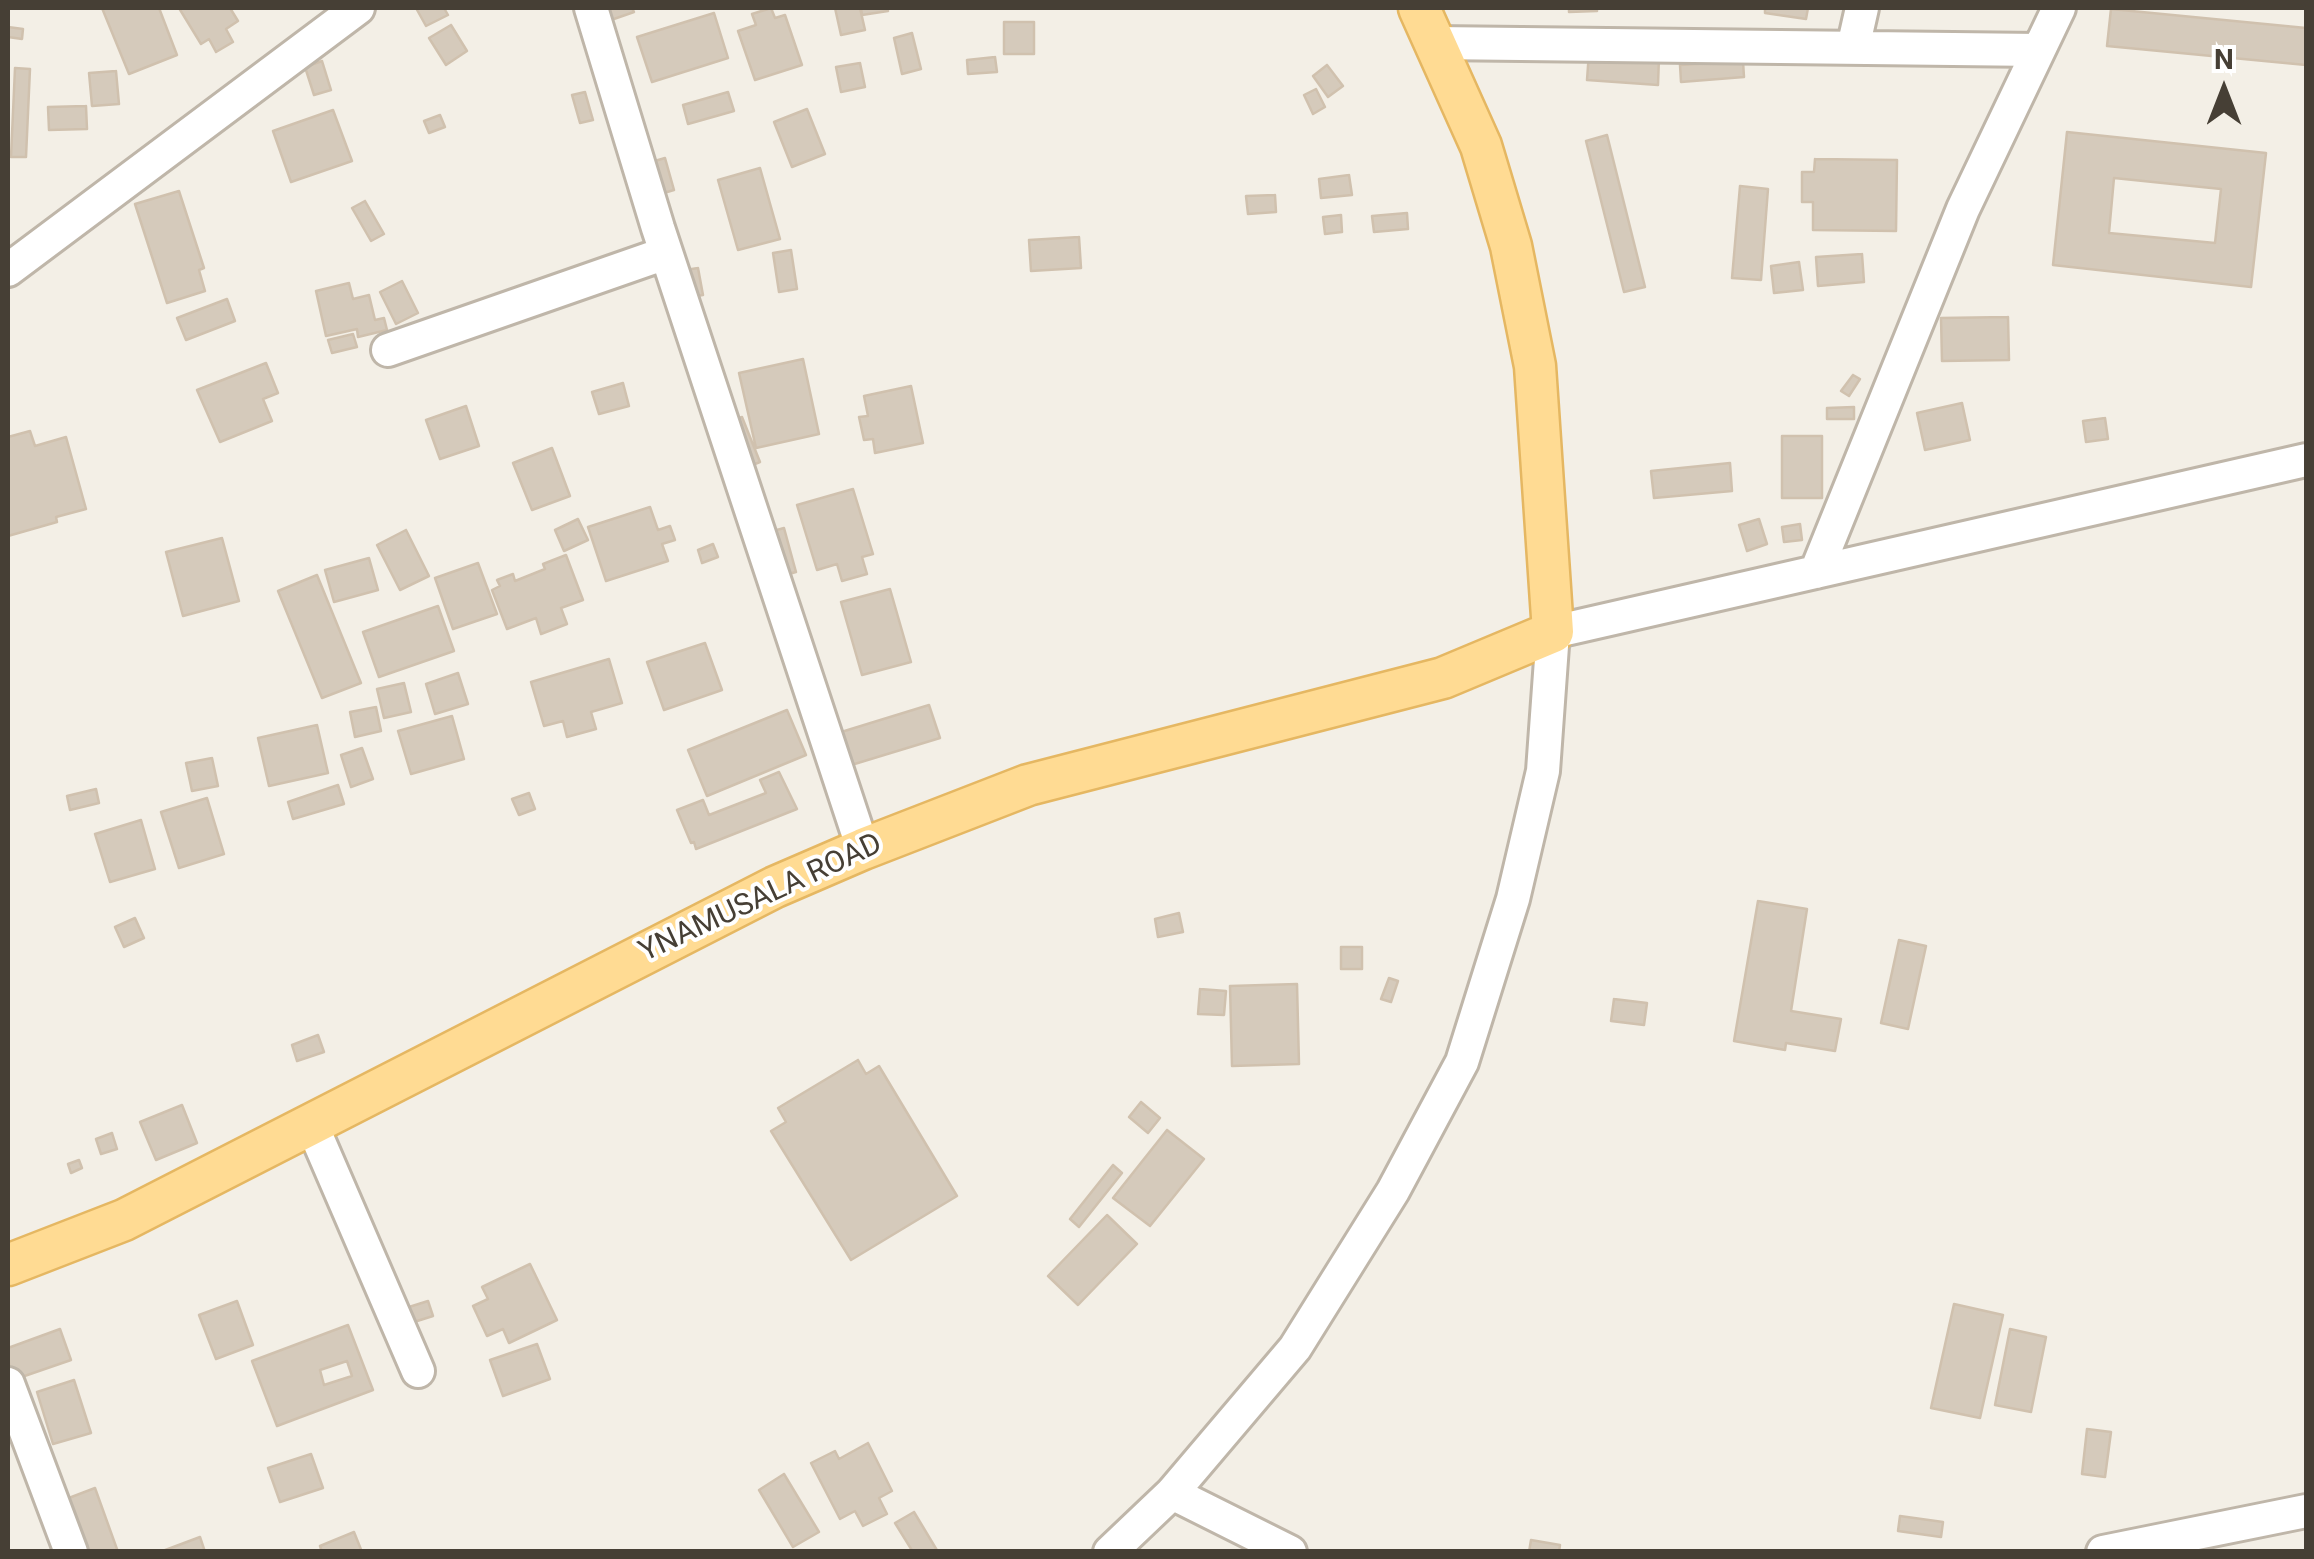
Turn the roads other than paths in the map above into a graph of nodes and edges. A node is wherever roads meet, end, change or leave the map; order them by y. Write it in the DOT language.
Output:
graph roads {
  1 [pos="358,8"];
  2 [pos="591,8"];
  3 [pos="1862,8"];
  4 [pos="2059,8"];
  5 [pos="1427,25"];
  6 [pos="1854,48"];
  7 [pos="2038,50"];
  8 [pos="666,254"];
  9 [pos="8,270"];
  10 [pos="388,350"];
  11 [pos="2306,460"];
  12 [pos="1816,572"];
  13 [pos="1552,632"];
  14 [pos="863,849"];
  15 [pos="311,1123"];
  16 [pos="8,1264"];
  17 [pos="418,1371"];
  18 [pos="8,1384"];
  19 [pos="1172,1493"];
  20 [pos="2306,1511"];
  21 [pos="71,1552"];
  22 [pos="1110,1552"];
  23 [pos="1290,1552"];
  24 [pos="2103,1552"];
  1 -- 9 [label="street"];
  2 -- 8 [label="street"];
  3 -- 6 [label="street"];
  4 -- 7 [label="street"];
  5 -- 6 [label="street"];
  5 -- 13 [label="main road"];
  6 -- 7 [label="street"];
  7 -- 12 [label="street"];
  8 -- 10 [label="street"];
  8 -- 14 [label="street"];
  11 -- 12 [label="street"];
  12 -- 13 [label="street"];
  13 -- 14 [label="main road, YNAMUSALA ROAD"];
  13 -- 19 [label="street"];
  14 -- 15 [label="main road, YNAMUSALA ROAD"];
  15 -- 16 [label="main road, YNAMUSALA ROAD"];
  15 -- 17 [label="street"];
  18 -- 21 [label="street"];
  19 -- 22 [label="street"];
  19 -- 23 [label="street"];
  20 -- 24 [label="street"];
}
